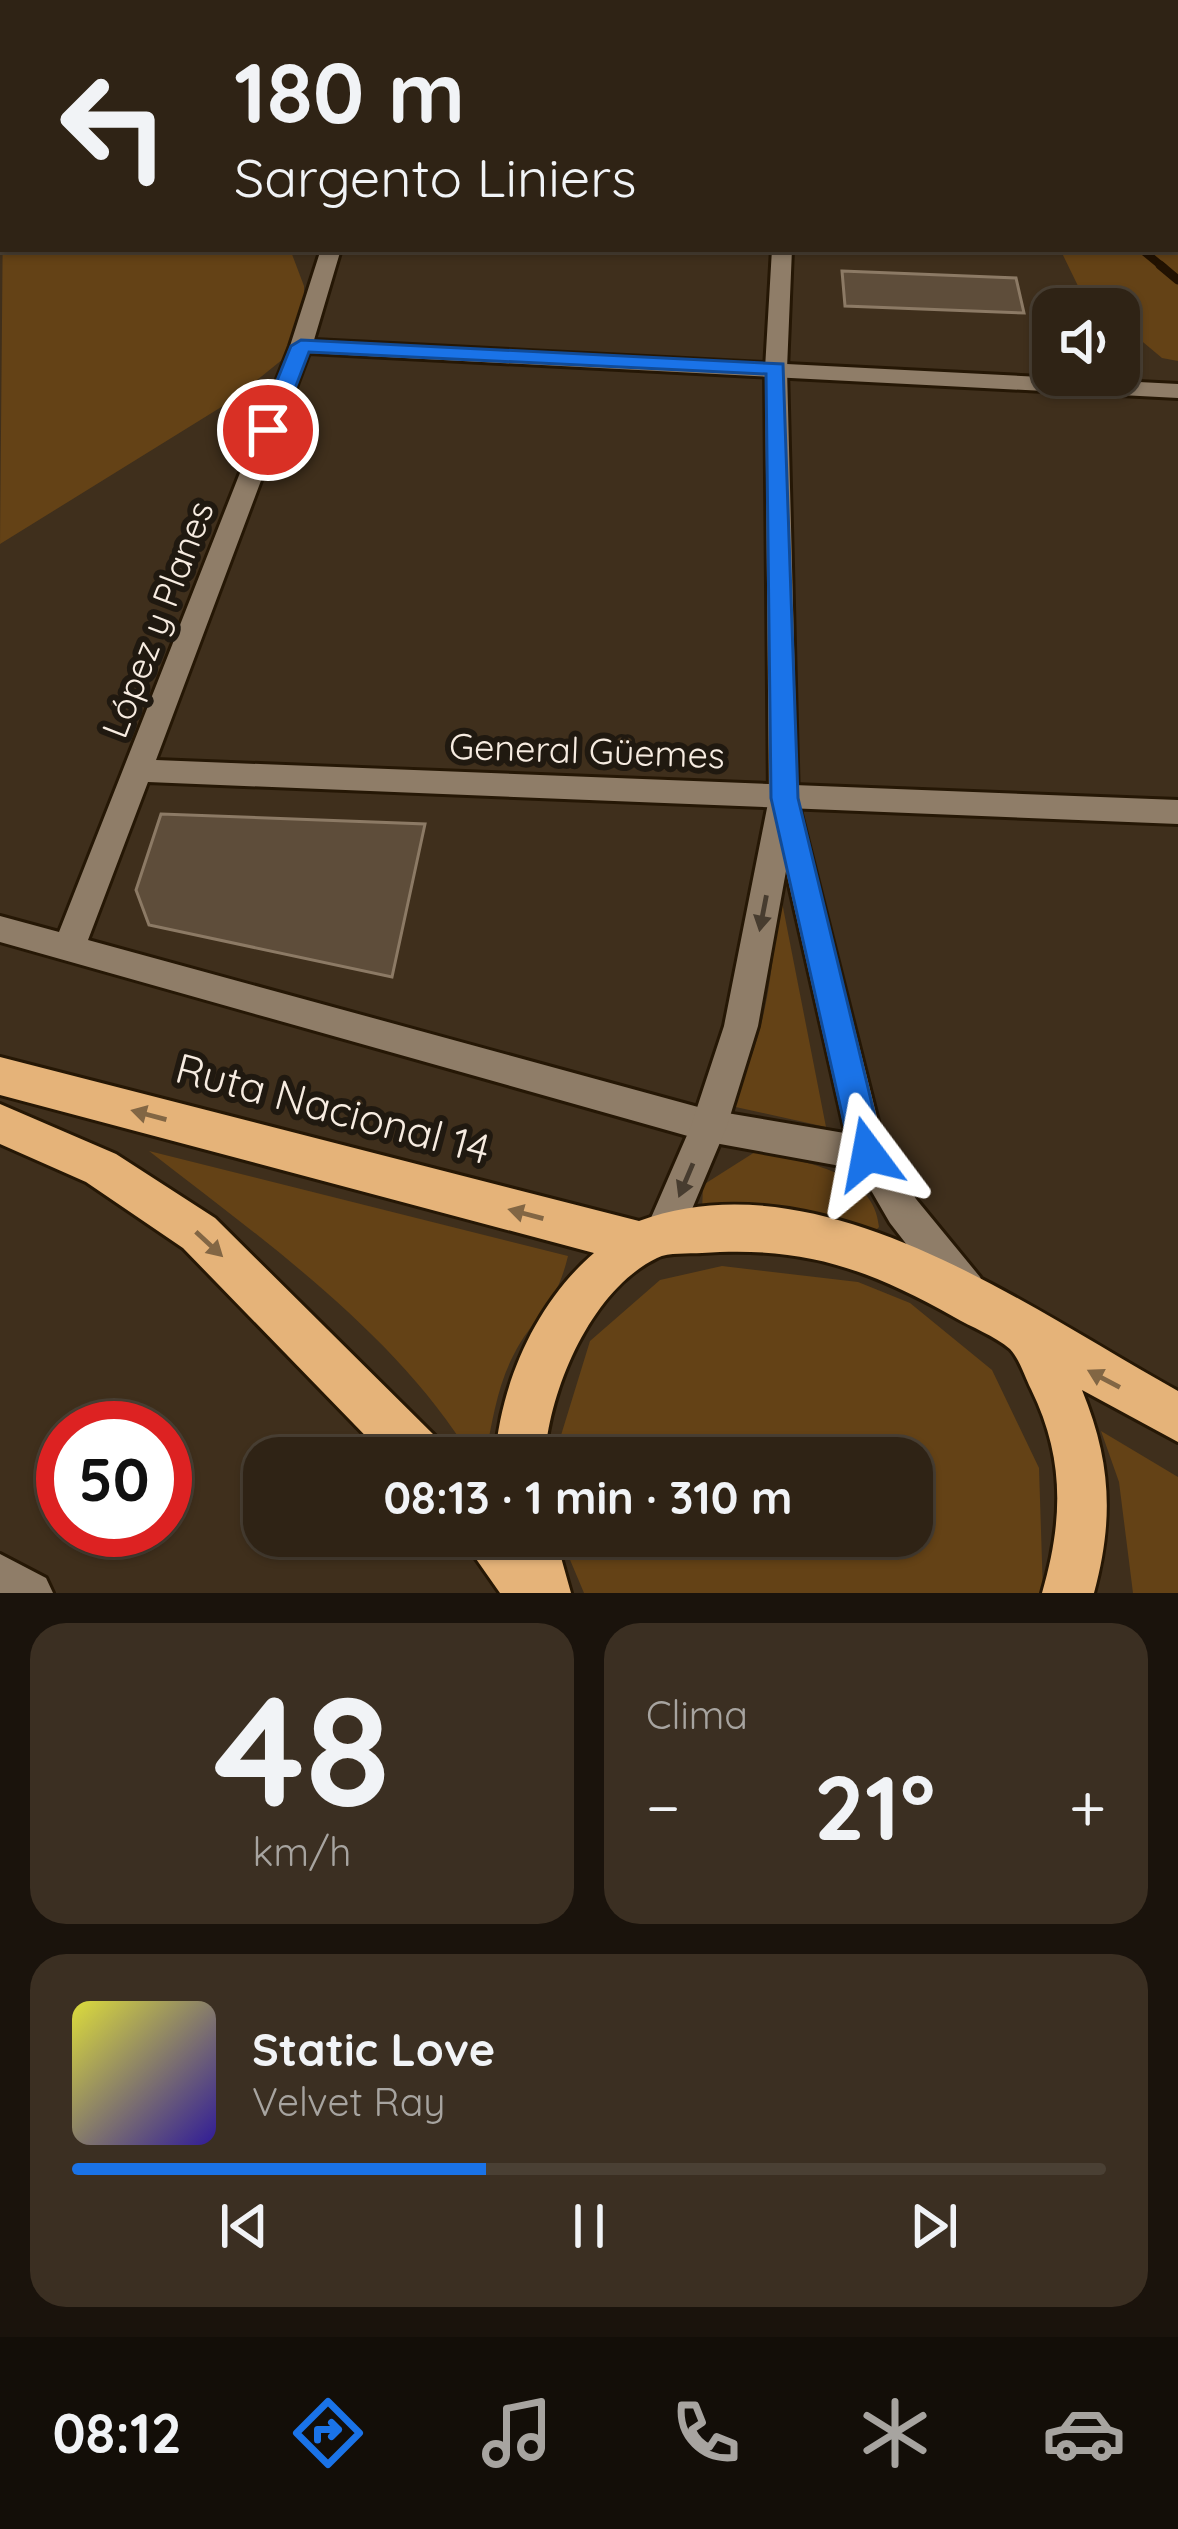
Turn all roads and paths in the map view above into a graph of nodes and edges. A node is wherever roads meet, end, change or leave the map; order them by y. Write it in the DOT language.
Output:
graph roads {
  1 [pos="330,252"];
  2 [pos="782,252"];
  3 [pos="301,346"];
  4 [pos="776,369"];
  5 [pos="1178,391"];
  6 [pos="137,770"];
  7 [pos="784,798"];
  8 [pos="1178,812"];
  9 [pos="0,929"];
  10 [pos="70,947"];
  11 [pos="0,1076"];
  12 [pos="0,1124"];
  13 [pos="709,1126"];
  14 [pos="868,1154"];
  15 [pos="651,1239"];
  16 [pos="974,1299"];
  17 [pos="1030,1340"];
  18 [pos="1178,1418"];
  19 [pos="400,1437"];
  20 [pos="521,1437"];
  21 [pos="504,1557"];
  22 [pos="535,1557"];
  23 [pos="0,1576"];
  24 [pos="31,1593"];
  25 [pos="534,1593"];
  26 [pos="545,1593"];
  27 [pos="1068,1593"];
  1 -- 3 [label="street, López y Planes"];
  2 -- 4 [label="street"];
  3 -- 4 [label="street"];
  3 -- 6 [label="street, López y Planes"];
  4 -- 5 [label="street"];
  4 -- 7 [label="street"];
  6 -- 7 [label="street, General Güemes"];
  6 -- 10 [label="street, López y Planes"];
  7 -- 8 [label="street, General Güemes"];
  7 -- 13 [label="street, one-way"];
  7 -- 14 [label="street"];
  9 -- 10 [label="street"];
  10 -- 13 [label="street"];
  15 -- 11 [label="highway, Ruta Nacional 14, one-way"];
  12 -- 19 [label="highway, one-way"];
  13 -- 14 [label="street"];
  13 -- 15 [label="street, one-way"];
  14 -- 16 [label="street"];
  15 -- 16 [label="highway, Ruta Nacional 14"];
  15 -- 20 [label="highway"];
  16 -- 17 [label="highway, Ruta Nacional 14"];
  18 -- 17 [label="highway, Ruta Nacional 14, one-way"];
  17 -- 27 [label="highway, Ruta Nacional 14"];
  21 -- 25 [label="highway"];
  22 -- 26 [label="highway"];
  23 -- 24 [label="street"];
}
